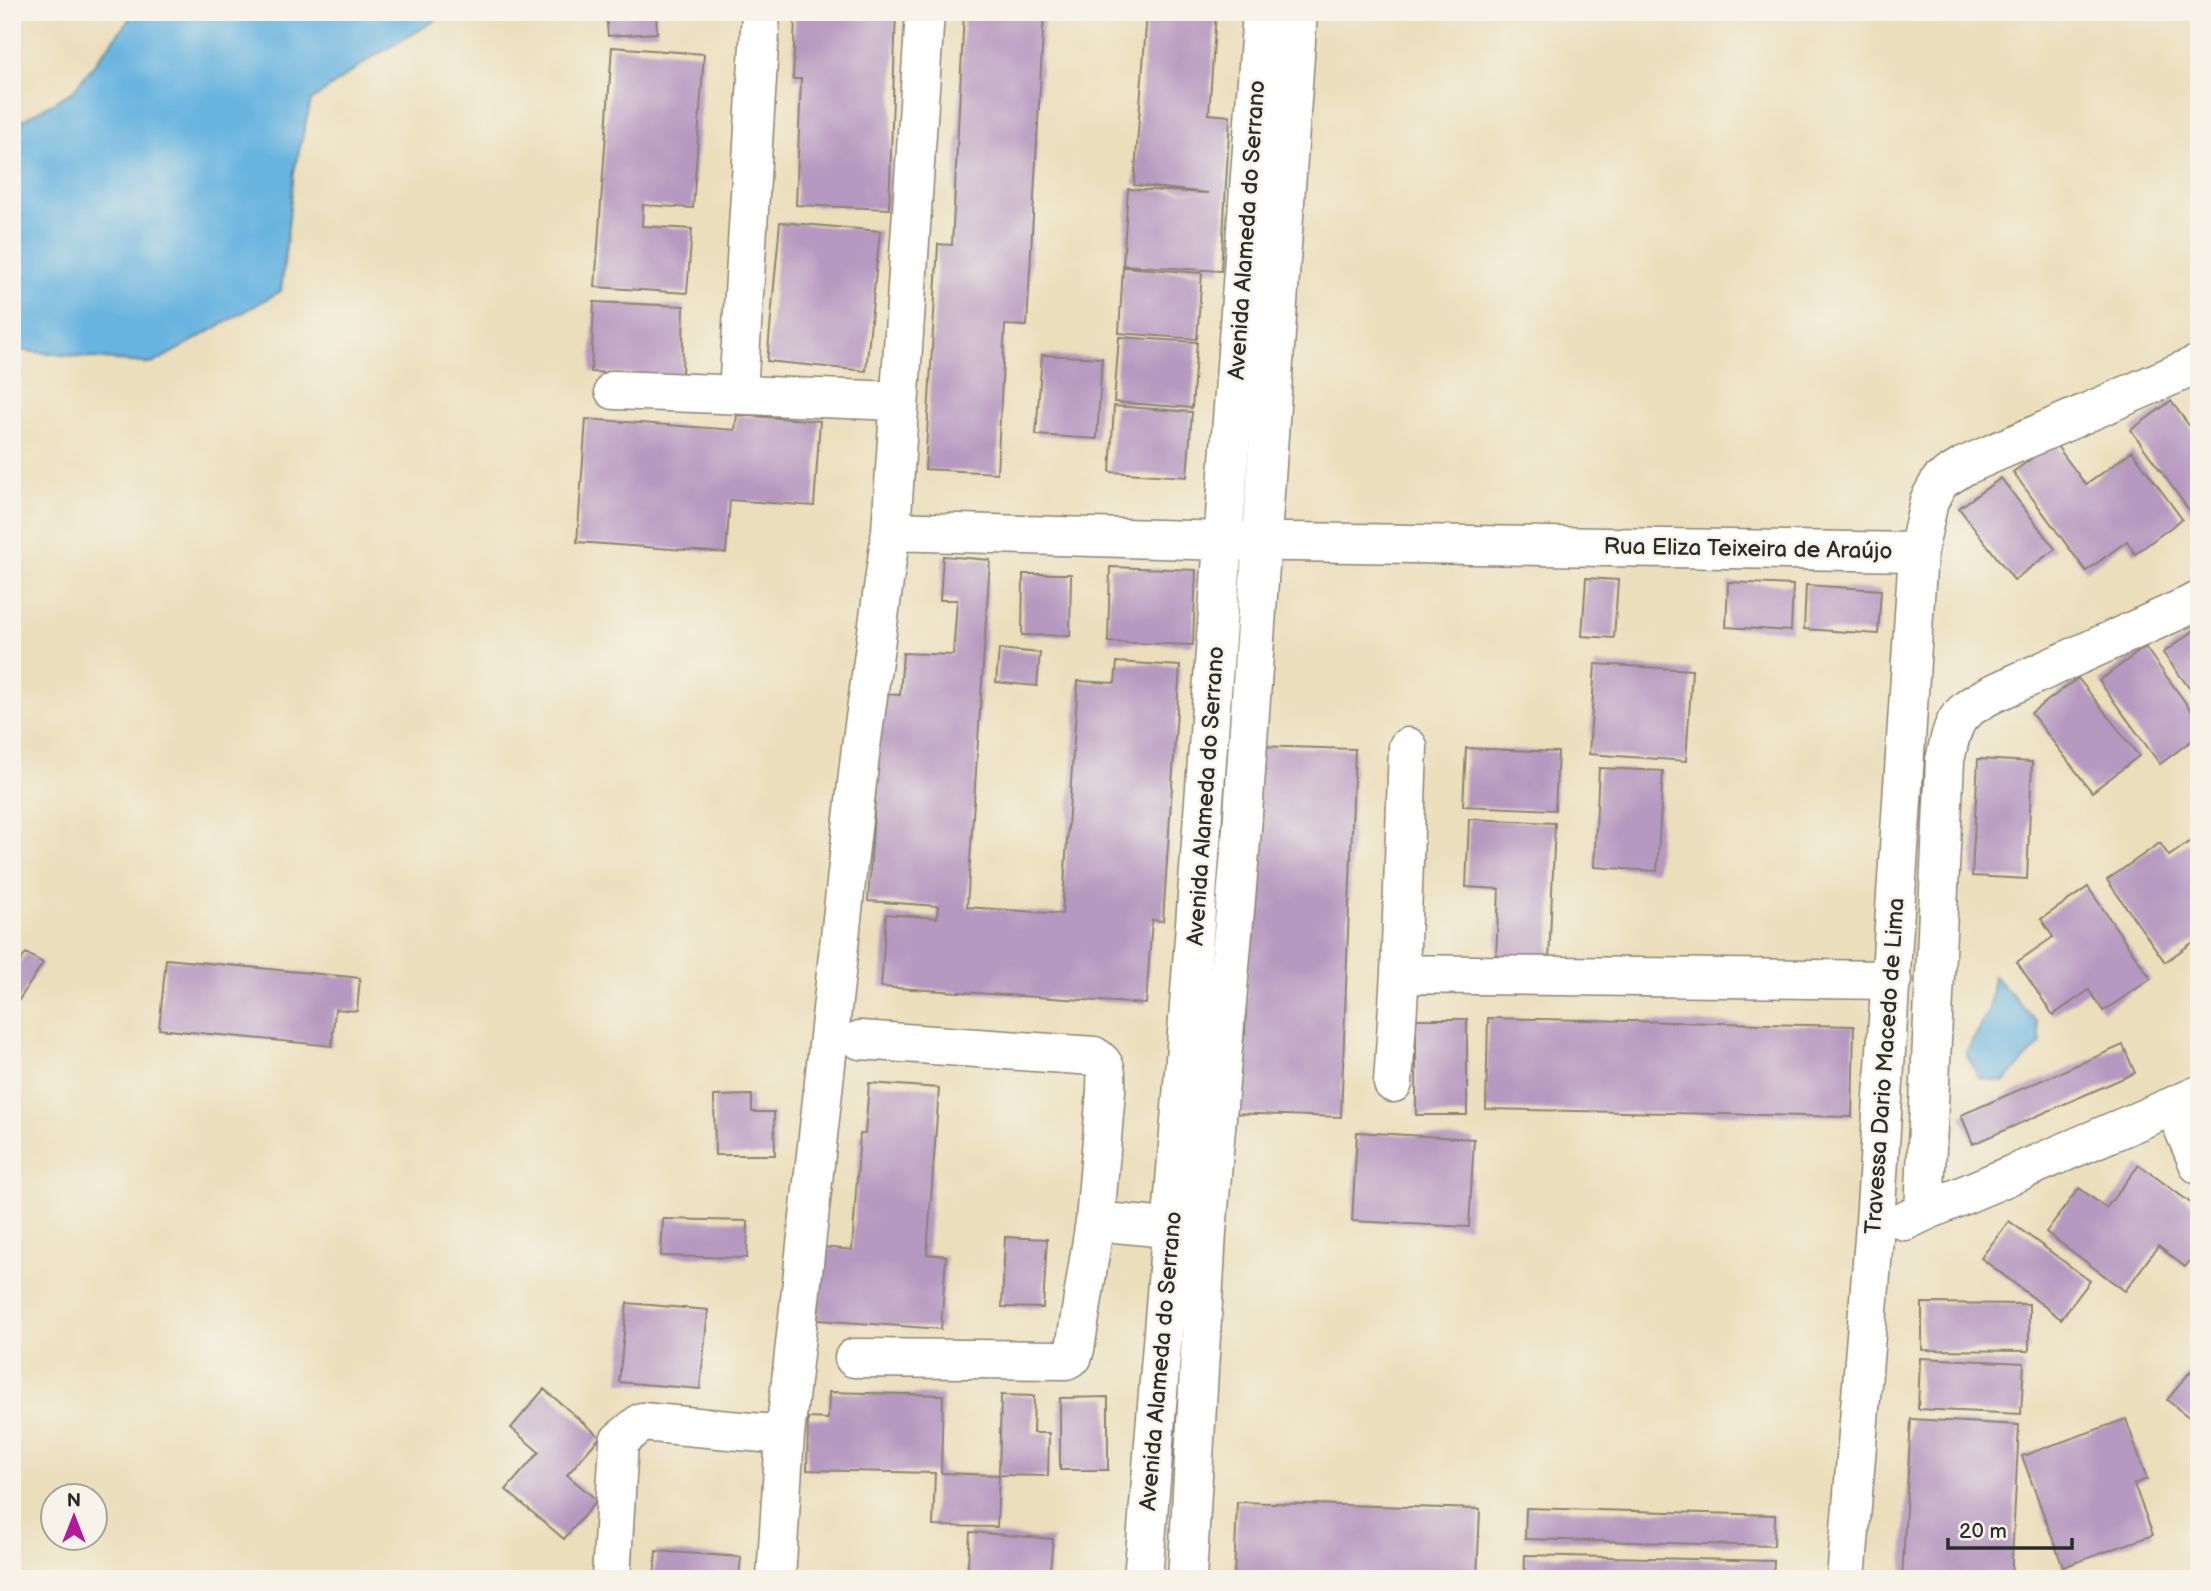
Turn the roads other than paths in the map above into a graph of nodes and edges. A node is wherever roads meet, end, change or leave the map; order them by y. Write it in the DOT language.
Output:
graph roads {
  1 [pos="761,12"];
  2 [pos="925,12"];
  3 [pos="1262,12"];
  4 [pos="1298,12"];
  5 [pos="2199,364"];
  6 [pos="614,390"];
  7 [pos="738,393"];
  8 [pos="899,401"];
  9 [pos="891,531"];
  10 [pos="1243,541"];
  11 [pos="1918,552"];
  12 [pos="2199,601"];
  13 [pos="1408,747"];
  14 [pos="1400,974"];
  15 [pos="1892,980"];
  16 [pos="860,1040"];
  17 [pos="1393,1083"];
  18 [pos="2186,1100"];
  19 [pos="2199,1165"];
  20 [pos="1924,1212"];
  21 [pos="1095,1221"];
  22 [pos="1190,1231"];
  23 [pos="1874,1238"];
  24 [pos="854,1358"];
  25 [pos="785,1435"];
  26 [pos="611,1579"];
  27 [pos="776,1579"];
  28 [pos="1143,1579"];
  29 [pos="1187,1579"];
  30 [pos="1846,1579"];
  1 -- 7 [label="street"];
  2 -- 8 [label="street"];
  3 -- 10 [label="street, Avenida Alameda do Serrano"];
  4 -- 10 [label="street, Avenida Alameda do Serrano"];
  5 -- 11 [label="street, Rua Eliza Teixeira de Araújo"];
  6 -- 7 [label="street"];
  7 -- 8 [label="street"];
  8 -- 9 [label="street"];
  9 -- 10 [label="street, Rua Eliza Teixeira de Araújo"];
  9 -- 25 [label="street"];
  10 -- 11 [label="street, Rua Eliza Teixeira de Araújo"];
  10 -- 22 [label="street, Avenida Alameda do Serrano"];
  11 -- 15 [label="street, Travessa Dario Macedo de Lima"];
  12 -- 20 [label="street"];
  13 -- 14 [label="street"];
  14 -- 15 [label="street"];
  14 -- 17 [label="street"];
  15 -- 23 [label="street, Travessa Dario Macedo de Lima"];
  16 -- 21 [label="street"];
  18 -- 19 [label="street"];
  18 -- 20 [label="street"];
  20 -- 23 [label="street"];
  21 -- 22 [label="street"];
  21 -- 24 [label="street"];
  22 -- 28 [label="street, Avenida Alameda do Serrano"];
  22 -- 29 [label="street, Avenida Alameda do Serrano"];
  23 -- 30 [label="street, Travessa Dario Macedo de Lima"];
  25 -- 26 [label="street"];
  25 -- 27 [label="street"];
}
